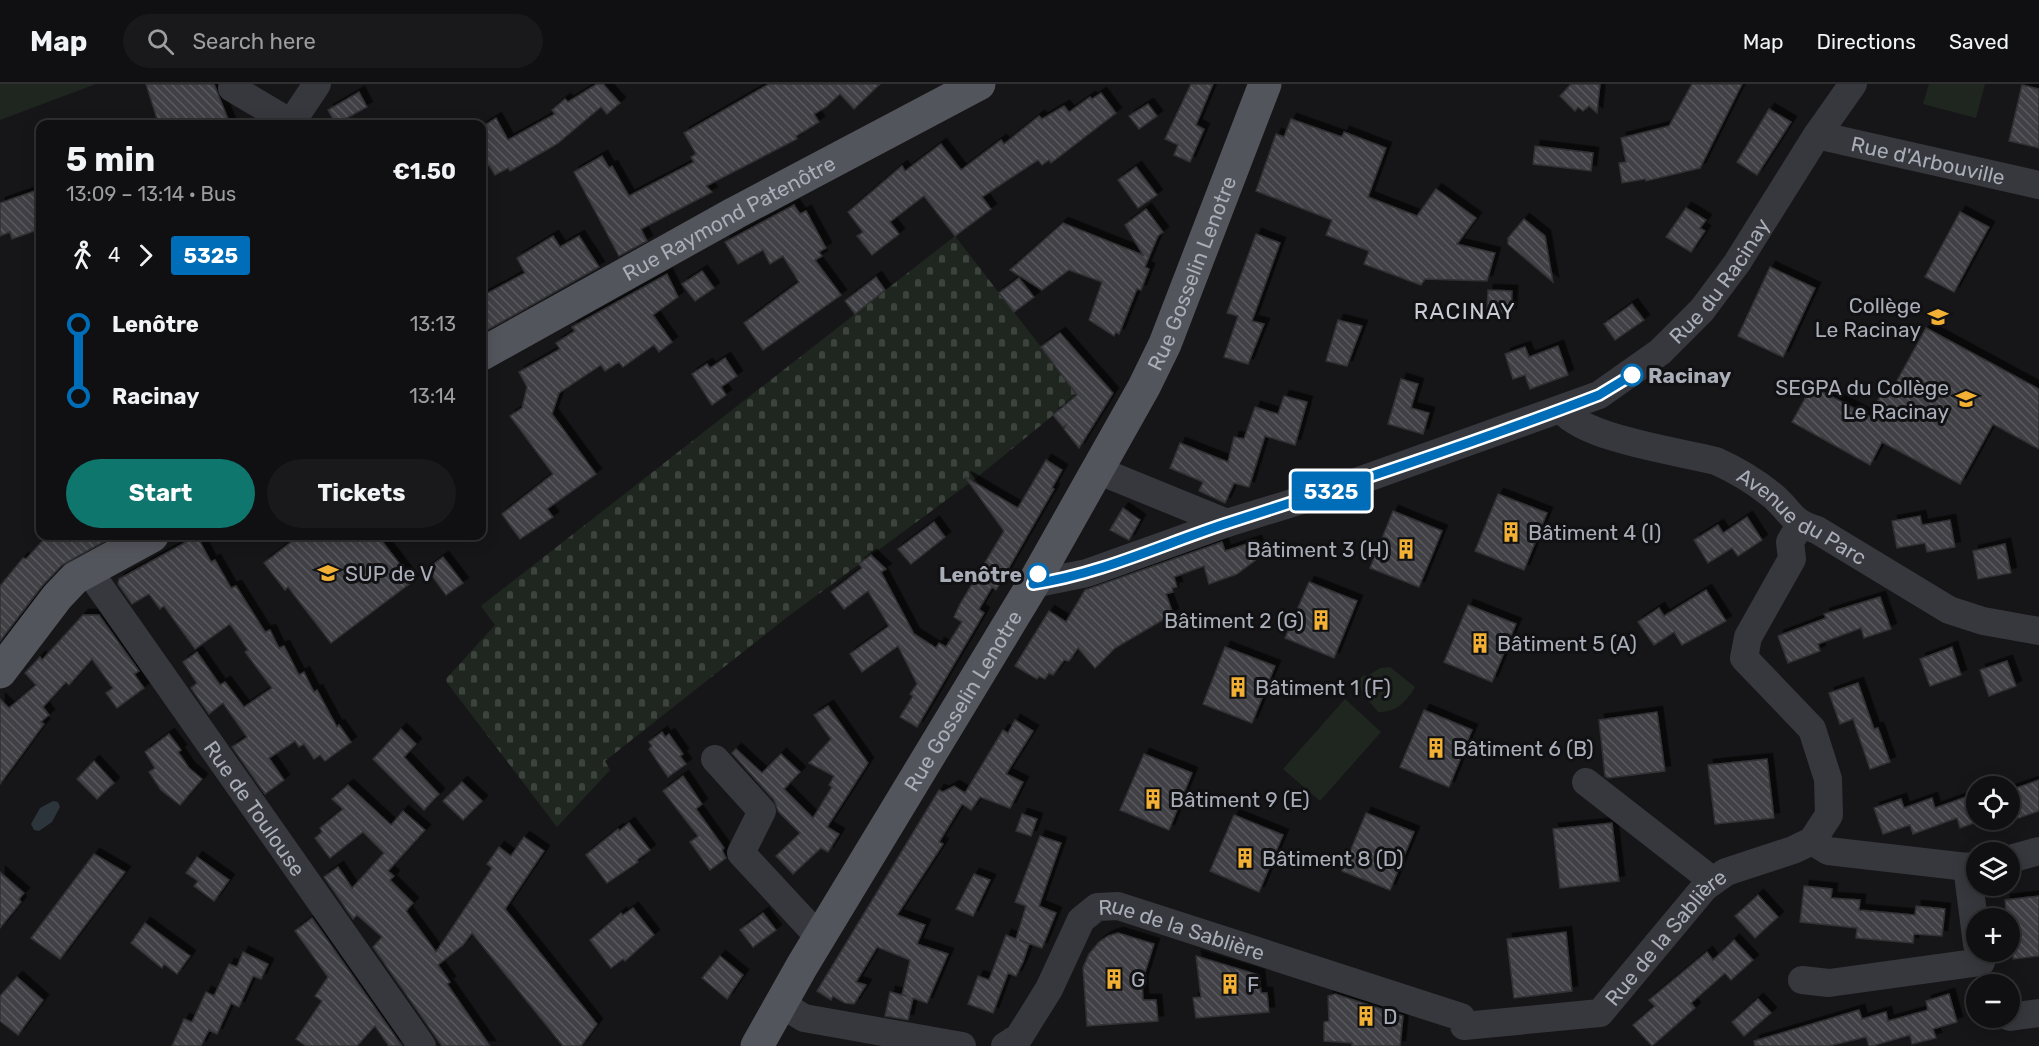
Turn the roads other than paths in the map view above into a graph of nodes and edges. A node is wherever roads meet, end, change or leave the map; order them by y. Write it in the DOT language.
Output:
graph roads {
  1 [pos="317,84"];
  2 [pos="979,84"];
  3 [pos="1265,84"];
  4 [pos="1853,84"];
  5 [pos="232,88"];
  6 [pos="944,91"];
  7 [pos="286,120"];
  8 [pos="293,120"];
  9 [pos="1817,135"];
  10 [pos="2039,185"];
  11 [pos="486,352"];
  12 [pos="1562,410"];
  13 [pos="1097,470"];
  14 [pos="1227,524"];
  15 [pos="1800,525"];
  16 [pos="144,540"];
  17 [pos="88,570"];
  18 [pos="1033,584"];
  19 [pos="2039,631"];
  20 [pos="0,672"];
  21 [pos="715,759"];
  22 [pos="1586,782"];
  23 [pos="1812,841"];
  24 [pos="2039,851"];
  25 [pos="2020,856"];
  26 [pos="1966,865"];
  27 [pos="1713,881"];
  28 [pos="819,937"];
  29 [pos="1968,962"];
  30 [pos="1802,980"];
  31 [pos="780,1003"];
  32 [pos="2039,1013"];
  33 [pos="2020,1016"];
  34 [pos="422,1046"];
  35 [pos="757,1046"];
  36 [pos="962,1046"];
  37 [pos="1005,1046"];
  1 -- 8 [label="street"];
  2 -- 6 [label="main road, Rue Raymond Patenôtre"];
  3 -- 13 [label="main road, Rue Gosselin Lenotre"];
  4 -- 9 [label="street, Rue du Racinay"];
  5 -- 7 [label="street"];
  6 -- 11 [label="main road, Rue Raymond Patenôtre"];
  9 -- 10 [label="street, Rue d'Arbouville"];
  9 -- 12 [label="street, Rue du Racinay"];
  12 -- 14 [label="street, Rue du Racinay"];
  12 -- 15 [label="street, Avenue du Parc"];
  13 -- 14 [label="street"];
  13 -- 18 [label="main road, Rue Gosselin Lenotre"];
  14 -- 18 [label="street, Rue du Racinay"];
  15 -- 19 [label="street, Avenue du Parc"];
  15 -- 23 [label="street"];
  16 -- 17 [label="main road"];
  17 -- 20 [label="main road"];
  17 -- 34 [label="street, Rue de Toulouse"];
  18 -- 28 [label="main road, Rue Gosselin Lenotre"];
  21 -- 28 [label="street"];
  22 -- 27 [label="street"];
  23 -- 26 [label="street"];
  23 -- 27 [label="street, Rue de la Sablière"];
  24 -- 25 [label="street"];
  27 -- 37 [label="street, Rue de la Sablière"];
  28 -- 31 [label="main road, Rue Gosselin Lenotre"];
  29 -- 30 [label="street"];
  31 -- 35 [label="main road, Rue Gosselin Lenotre"];
  31 -- 36 [label="street"];
  32 -- 33 [label="street"];
}
